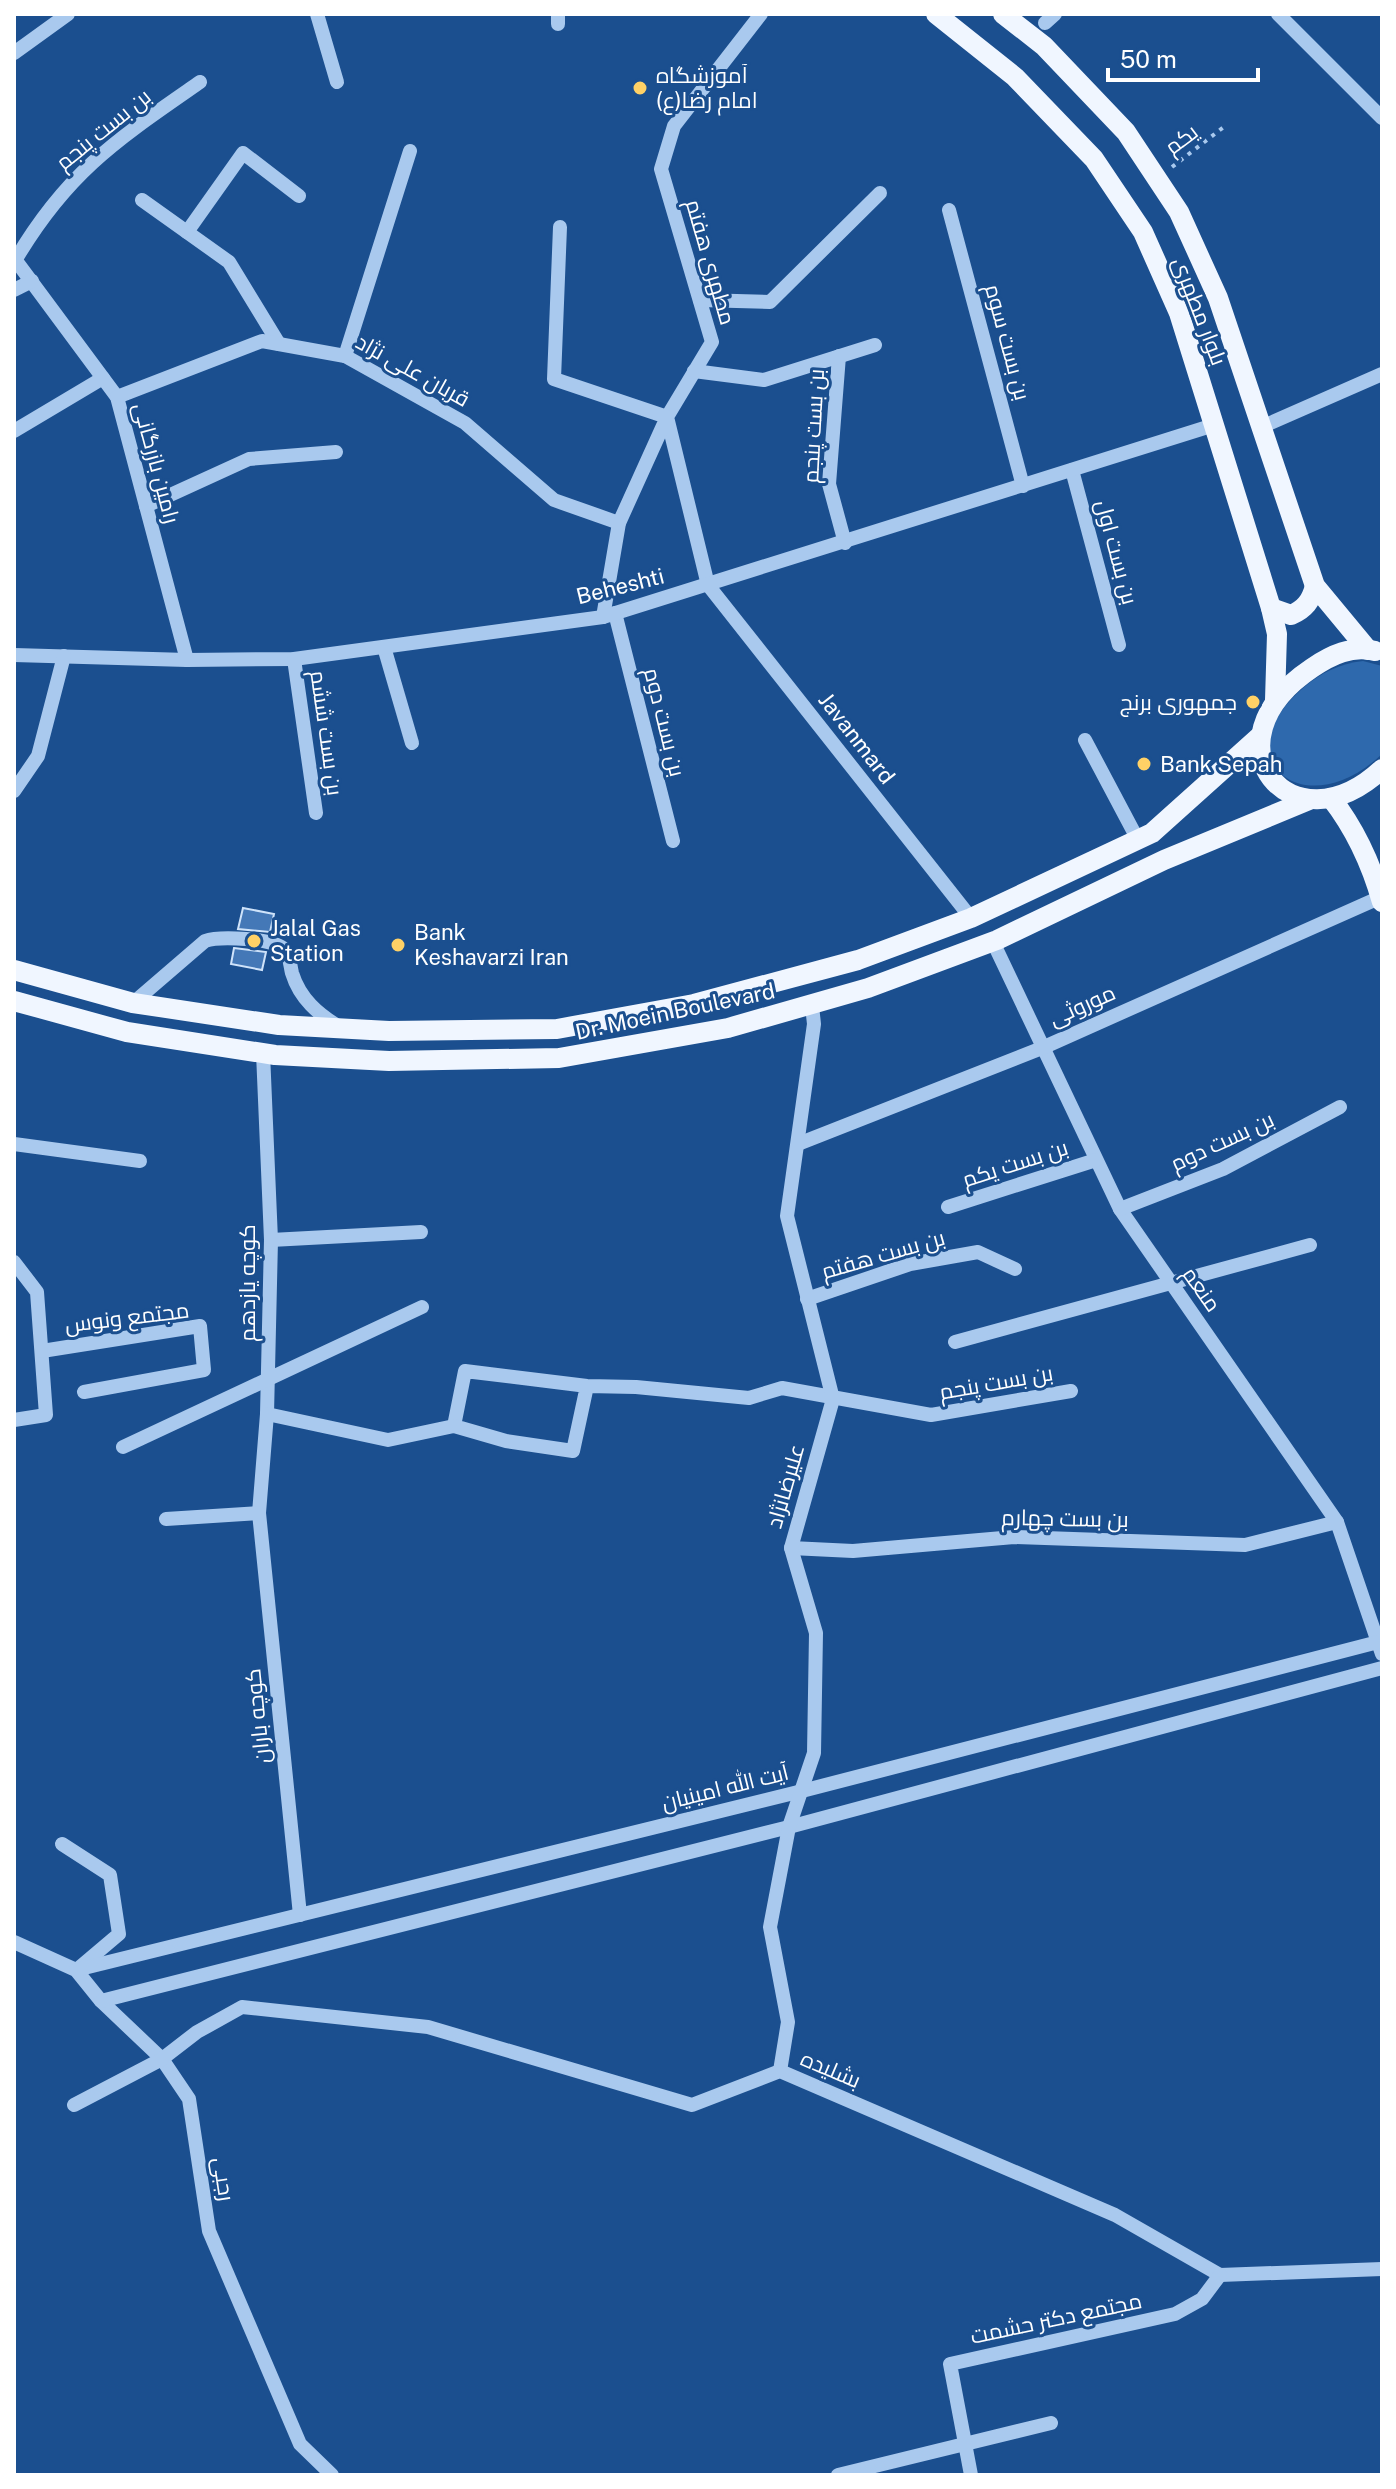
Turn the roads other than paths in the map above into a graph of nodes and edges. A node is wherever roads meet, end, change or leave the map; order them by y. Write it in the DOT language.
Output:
graph roads {
  1 [pos="68,14"];
  2 [pos="317,14"];
  3 [pos="761,14"];
  4 [pos="936,14"];
  5 [pos="1003,14"];
  6 [pos="1278,14"];
  7 [pos="14,53"];
  8 [pos="200,82"];
  9 [pos="337,82"];
  10 [pos="1382,118"];
  11 [pos="410,151"];
  12 [pos="880,193"];
  13 [pos="299,196"];
  14 [pos="142,200"];
  15 [pos="949,210"];
  16 [pos="560,227"];
  17 [pos="187,232"];
  18 [pos="15,259"];
  19 [pos="32,281"];
  20 [pos="14,290"];
  21 [pos="700,300"];
  22 [pos="279,344"];
  23 [pos="875,345"];
  24 [pos="345,356"];
  25 [pos="839,356"];
  26 [pos="694,371"];
  27 [pos="1382,374"];
  28 [pos="103,378"];
  29 [pos="117,397"];
  30 [pos="667,417"];
  31 [pos="1214,425"];
  32 [pos="1259,428"];
  33 [pos="14,431"];
  34 [pos="336,452"];
  35 [pos="1072,470"];
  36 [pos="1023,486"];
  37 [pos="146,506"];
  38 [pos="619,523"];
  39 [pos="845,543"];
  40 [pos="708,585"];
  41 [pos="1315,586"];
  42 [pos="1271,608"];
  43 [pos="609,615"];
  44 [pos="1119,645"];
  45 [pos="384,647"];
  46 [pos="1375,652"];
  47 [pos="14,655"];
  48 [pos="64,656"];
  49 [pos="294,659"];
  50 [pos="187,660"];
  51 [pos="1275,700"];
  52 [pos="1259,737"];
  53 [pos="1085,740"];
  54 [pos="412,743"];
  55 [pos="1382,769"];
  56 [pos="14,791"];
  57 [pos="1331,798"];
  58 [pos="1309,800"];
  59 [pos="316,813"];
  60 [pos="1138,840"];
  61 [pos="673,841"];
  62 [pos="1381,899"];
  63 [pos="971,918"];
  64 [pos="993,942"];
  65 [pos="14,970"];
  66 [pos="14,1001"];
  67 [pos="133,1003"];
  68 [pos="812,1006"];
  69 [pos="341,1028"];
  70 [pos="1042,1048"];
  71 [pos="263,1053"];
  72 [pos="1340,1107"];
  73 [pos="14,1144"];
  74 [pos="798,1144"];
  75 [pos="1096,1160"];
  76 [pos="140,1161"];
  77 [pos="948,1207"];
  78 [pos="1120,1209"];
  79 [pos="421,1232"];
  80 [pos="271,1240"];
  81 [pos="1310,1245"];
  82 [pos="14,1262"];
  83 [pos="1015,1269"];
  84 [pos="1171,1284"];
  85 [pos="807,1299"];
  86 [pos="422,1307"];
  87 [pos="955,1342"];
  88 [pos="42,1351"];
  89 [pos="268,1380"];
  90 [pos="587,1386"];
  91 [pos="1071,1391"];
  92 [pos="84,1392"];
  93 [pos="833,1399"];
  94 [pos="267,1414"];
  95 [pos="14,1420"];
  96 [pos="454,1426"];
  97 [pos="123,1447"];
  98 [pos="259,1513"];
  99 [pos="166,1519"];
  100 [pos="1337,1522"];
  101 [pos="791,1548"];
  102 [pos="1380,1646"];
  103 [pos="1382,1668"];
  104 [pos="802,1791"];
  105 [pos="789,1827"];
  106 [pos="62,1844"];
  107 [pos="300,1915"];
  108 [pos="14,1942"];
  109 [pos="76,1970"];
  110 [pos="101,2001"];
  111 [pos="162,2059"];
  112 [pos="780,2071"];
  113 [pos="74,2105"];
  114 [pos="1382,2269"];
  115 [pos="1220,2275"];
  116 [pos="1051,2423"];
  117 [pos="964,2444"];
  118 [pos="332,2475"];
  119 [pos="838,2475"];
  120 [pos="971,2475"];
  1 -- 7 [label="street"];
  2 -- 9 [label="street"];
  3 -- 21 [label="street, مطهری هفتم"];
  4 -- 31 [label="main road, بلوار مطهری"];
  5 -- 32 [label="main road, بلوار مطهری"];
  6 -- 10 [label="street"];
  8 -- 18 [label="street, بن بست پنجم"];
  11 -- 24 [label="street"];
  12 -- 21 [label="street"];
  13 -- 17 [label="street"];
  14 -- 17 [label="street"];
  15 -- 36 [label="street, بن بست سوم"];
  16 -- 30 [label="street"];
  17 -- 22 [label="street"];
  18 -- 19 [label="street, رامین بازرگانی"];
  19 -- 20 [label="street"];
  19 -- 28 [label="street, رامین بازرگانی"];
  21 -- 26 [label="street, مطهری هفتم"];
  22 -- 24 [label="street, قربان علی نژاد"];
  22 -- 29 [label="street, قربان علی نژاد"];
  23 -- 25 [label="street"];
  24 -- 38 [label="street, قربان علی نژاد"];
  25 -- 26 [label="street"];
  25 -- 39 [label="street, بن بست پنجم"];
  26 -- 30 [label="street, مطهری هفتم"];
  27 -- 32 [label="street"];
  28 -- 29 [label="street, رامین بازرگانی"];
  28 -- 33 [label="street"];
  29 -- 37 [label="street, رامین بازرگانی"];
  30 -- 38 [label="street, مطهری هفتم"];
  30 -- 40 [label="street"];
  31 -- 35 [label="street, Beheshti"];
  31 -- 42 [label="main road, بلوار مطهری"];
  32 -- 41 [label="main road, بلوار مطهری"];
  34 -- 37 [label="street"];
  35 -- 36 [label="street, Beheshti"];
  35 -- 44 [label="street, بن بست اول"];
  36 -- 39 [label="street, Beheshti"];
  37 -- 50 [label="street, رامین بازرگانی"];
  38 -- 43 [label="street, مطهری هفتم"];
  39 -- 40 [label="street, Beheshti"];
  40 -- 43 [label="street, Beheshti"];
  40 -- 63 [label="street, Javanmard"];
  41 -- 42 [label="main road"];
  41 -- 46 [label="main road, بلوار مطهری"];
  42 -- 51 [label="main road, بلوار مطهری"];
  43 -- 45 [label="street, Beheshti"];
  43 -- 61 [label="street, بن بست دوم"];
  45 -- 49 [label="street, Beheshti"];
  45 -- 54 [label="street"];
  46 -- 51 [label="main road"];
  47 -- 48 [label="street, Beheshti"];
  48 -- 50 [label="street, Beheshti"];
  48 -- 56 [label="street"];
  49 -- 50 [label="street, Beheshti"];
  49 -- 59 [label="street, بن بست ششم"];
  51 -- 52 [label="main road"];
  52 -- 58 [label="main road"];
  52 -- 60 [label="main road, Dr. Moein Boulevard"];
  53 -- 60 [label="street"];
  55 -- 57 [label="main road"];
  57 -- 58 [label="main road, Dr. Moein Boulevard"];
  57 -- 62 [label="main road"];
  58 -- 64 [label="main road, Dr. Moein Boulevard"];
  60 -- 63 [label="main road, Dr. Moein Boulevard"];
  62 -- 70 [label="street, موروثی"];
  63 -- 69 [label="main road, Dr. Moein Boulevard"];
  64 -- 68 [label="main road, Dr. Moein Boulevard"];
  64 -- 70 [label="street, منعم"];
  65 -- 67 [label="main road, Dr. Moein Boulevard"];
  66 -- 71 [label="main road, Dr. Moein Boulevard"];
  67 -- 69 [label="main road, Dr. Moein Boulevard"];
  67 -- 69 [label="street"];
  68 -- 71 [label="main road, Dr. Moein Boulevard"];
  68 -- 74 [label="street"];
  70 -- 74 [label="street, موروثی"];
  70 -- 75 [label="street, منعم"];
  71 -- 80 [label="street, کوچه یازدهم"];
  72 -- 78 [label="street, بن بست دوم"];
  73 -- 76 [label="street"];
  74 -- 85 [label="street"];
  75 -- 77 [label="street, بن بست یکم"];
  75 -- 78 [label="street, منعم"];
  78 -- 84 [label="street, منعم"];
  79 -- 80 [label="street"];
  80 -- 89 [label="street, کوچه یازدهم"];
  81 -- 84 [label="street"];
  82 -- 88 [label="street"];
  83 -- 85 [label="street, بن بست هفتم"];
  84 -- 87 [label="street"];
  84 -- 100 [label="street, منعم"];
  85 -- 93 [label="street"];
  86 -- 89 [label="street"];
  88 -- 92 [label="street, مجتمع ونوس"];
  88 -- 95 [label="street"];
  89 -- 94 [label="street, کوچه یازدهم"];
  89 -- 97 [label="street"];
  90 -- 93 [label="street, بن بست پنجم"];
  90 -- 96 [label="street, بن بست پنجم"];
  90 -- 96 [label="street"];
  91 -- 93 [label="street, بن بست پنجم"];
  93 -- 101 [label="street, علیرضانژاد"];
  94 -- 96 [label="street"];
  94 -- 98 [label="street, کوچه یازدهم"];
  98 -- 99 [label="street"];
  98 -- 107 [label="street, کوچه باران"];
  100 -- 101 [label="street, بن بست چهارم"];
  100 -- 102 [label="street, منعم"];
  101 -- 104 [label="street, علیرضانژاد"];
  102 -- 104 [label="street, آیت الله امینیان"];
  103 -- 105 [label="street"];
  104 -- 105 [label="street, علیرضانژاد"];
  104 -- 107 [label="street, آیت الله امینیان"];
  105 -- 110 [label="street"];
  105 -- 112 [label="street, علیرضانژاد"];
  106 -- 109 [label="street"];
  107 -- 109 [label="street, آیت الله امینیان"];
  108 -- 109 [label="street, رجبی"];
  109 -- 110 [label="street, رجبی"];
  110 -- 111 [label="street, رجبی"];
  111 -- 112 [label="street, بشلیده"];
  111 -- 113 [label="street, بشلیده"];
  111 -- 118 [label="street, رجبی"];
  112 -- 115 [label="street, بشلیده"];
  114 -- 115 [label="street"];
  115 -- 117 [label="street, مجتمع دکتر حشمت"];
  116 -- 117 [label="street"];
  117 -- 119 [label="street"];
  117 -- 120 [label="street, مجتمع دکتر حشمت"];
}
